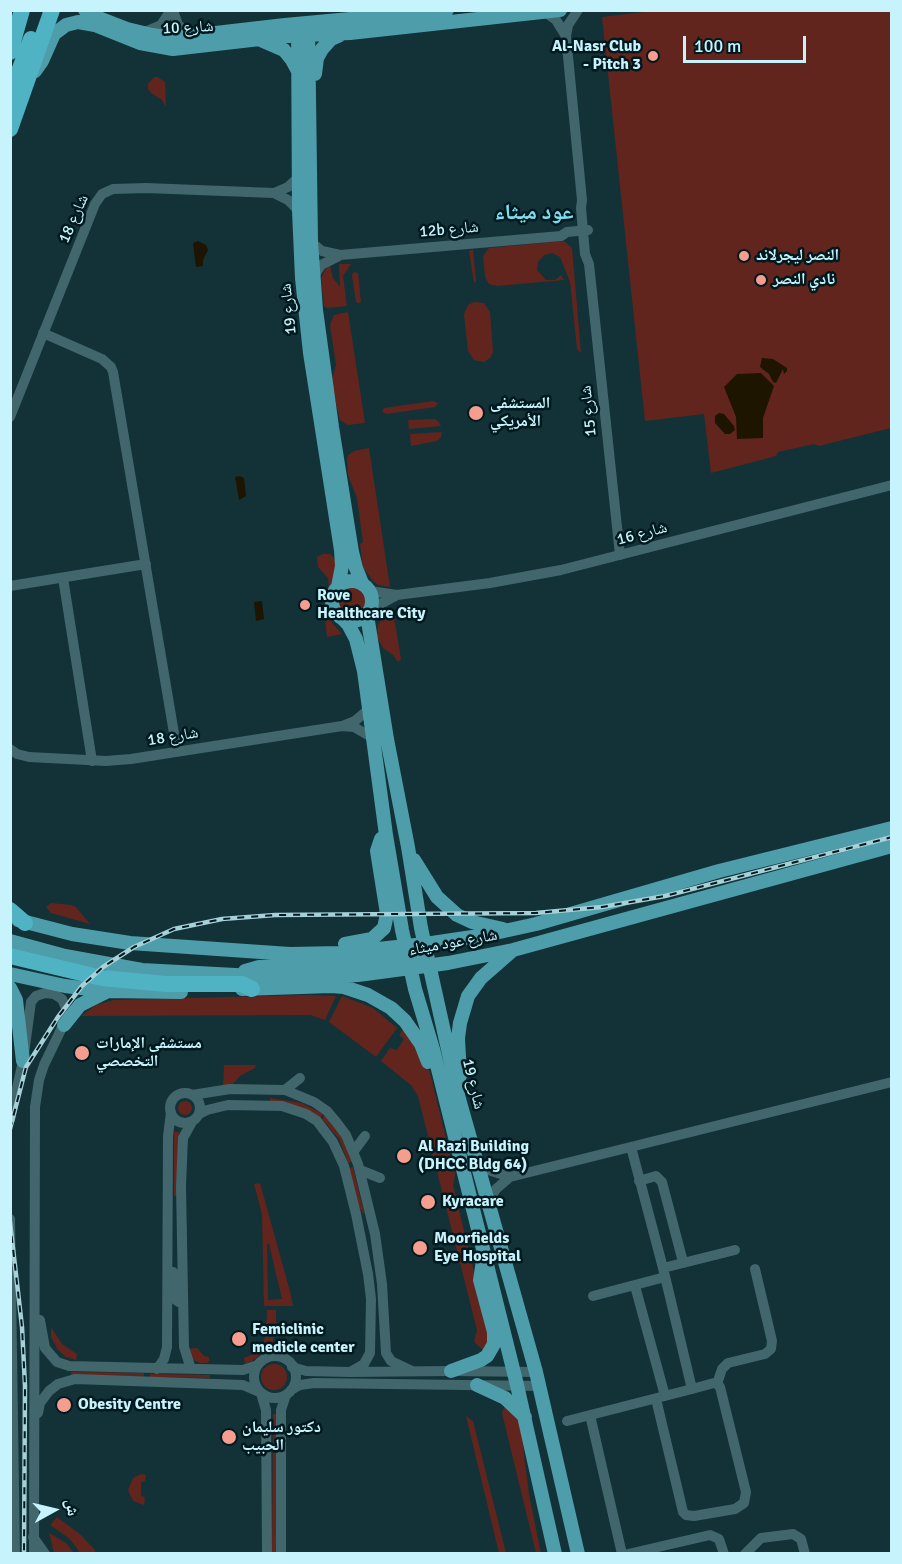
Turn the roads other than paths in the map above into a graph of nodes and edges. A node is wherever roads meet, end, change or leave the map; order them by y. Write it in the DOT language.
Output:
graph roads {
  1 [pos="22,10"];
  2 [pos="42,10"];
  3 [pos="52,10"];
  4 [pos="85,10"];
  5 [pos="172,10"];
  6 [pos="560,10"];
  7 [pos="579,10"];
  8 [pos="439,11"];
  9 [pos="545,12"];
  10 [pos="303,30"];
  11 [pos="141,33"];
  12 [pos="346,33"];
  13 [pos="566,36"];
  14 [pos="193,37"];
  15 [pos="259,39"];
  16 [pos="10,52"];
  17 [pos="299,74"];
  18 [pos="30,77"];
  19 [pos="10,94"];
  20 [pos="308,120"];
  21 [pos="10,129"];
  22 [pos="299,177"];
  23 [pos="274,193"];
  24 [pos="298,211"];
  25 [pos="586,233"];
  26 [pos="311,242"];
  27 [pos="340,255"];
  28 [pos="314,276"];
  29 [pos="43,333"];
  30 [pos="10,417"];
  31 [pos="891,485"];
  32 [pos="620,555"];
  33 [pos="146,564"];
  34 [pos="63,578"];
  35 [pos="10,586"];
  36 [pos="338,587"];
  37 [pos="366,587"];
  38 [pos="397,595"];
  39 [pos="369,612"];
  40 [pos="343,620"];
  41 [pos="370,708"];
  42 [pos="342,726"];
  43 [pos="373,738"];
  44 [pos="10,749"];
  45 [pos="177,752"];
  46 [pos="92,761"];
  47 [pos="891,828"];
  48 [pos="386,835"];
  49 [pos="891,846"];
  50 [pos="408,847"];
  51 [pos="10,910"];
  52 [pos="18,920"];
  53 [pos="511,931"];
  54 [pos="10,941"];
  55 [pos="425,944"];
  56 [pos="513,950"];
  57 [pos="324,954"];
  58 [pos="10,956"];
  59 [pos="408,957"];
  60 [pos="429,965"];
  61 [pos="10,974"];
  62 [pos="104,985"];
  63 [pos="10,988"];
  64 [pos="252,989"];
  65 [pos="64,1025"];
  66 [pos="23,1061"];
  67 [pos="300,1078"];
  68 [pos="891,1082"];
  69 [pos="440,1084"];
  70 [pos="285,1090"];
  71 [pos="192,1095"];
  72 [pos="459,1099"];
  73 [pos="171,1112"];
  74 [pos="195,1118"];
  75 [pos="10,1119"];
  76 [pos="365,1136"];
  77 [pos="631,1148"];
  78 [pos="354,1151"];
  79 [pos="478,1167"];
  80 [pos="360,1170"];
  81 [pos="510,1177"];
  82 [pos="380,1178"];
  83 [pos="639,1181"];
  84 [pos="488,1202"];
  85 [pos="356,1214"];
  86 [pos="10,1220"];
  87 [pos="735,1250"];
  88 [pos="484,1256"];
  89 [pos="380,1260"];
  90 [pos="682,1262"];
  91 [pos="168,1265"];
  92 [pos="755,1269"];
  93 [pos="664,1272"];
  94 [pos="635,1286"];
  95 [pos="34,1290"];
  96 [pos="593,1296"];
  97 [pos="183,1300"];
  98 [pos="258,1365"];
  99 [pos="292,1367"];
  100 [pos="157,1369"];
  101 [pos="191,1369"];
  102 [pos="412,1371"];
  103 [pos="451,1371"];
  104 [pos="350,1372"];
  105 [pos="515,1378"];
  106 [pos="537,1379"];
  107 [pos="717,1384"];
  108 [pos="477,1385"];
  109 [pos="692,1389"];
  110 [pos="289,1392"];
  111 [pos="260,1393"];
  112 [pos="660,1397"];
  113 [pos="590,1415"];
  114 [pos="525,1417"];
  115 [pos="567,1421"];
  116 [pos="34,1427"];
  117 [pos="16,1513"];
  118 [pos="10,1525"];
  119 [pos="551,1535"];
  120 [pos="33,1537"];
  121 [pos="15,1554"];
  122 [pos="34,1554"];
  123 [pos="45,1554"];
  124 [pos="267,1554"];
  125 [pos="280,1554"];
  126 [pos="549,1554"];
  127 [pos="555,1554"];
  128 [pos="578,1554"];
  129 [pos="622,1554"];
  130 [pos="628,1554"];
  131 [pos="724,1554"];
  132 [pos="745,1554"];
  133 [pos="805,1554"];
  1 -- 16 [label="highway"];
  2 -- 19 [label="highway"];
  3 -- 18 [label="highway"];
  4 -- 11 [label="main road, شارع 10"];
  5 -- 11 [label="street"];
  5 -- 14 [label="street"];
  6 -- 9 [label="main road, شارع 10"];
  7 -- 13 [label="street"];
  8 -- 10 [label="main road, شارع 10"];
  9 -- 12 [label="main road, شارع 10"];
  9 -- 13 [label="street"];
  10 -- 12 [label="main road, شارع 10"];
  10 -- 14 [label="main road, شارع 10"];
  10 -- 15 [label="main road, شارع 10"];
  10 -- 17 [label="main road, شارع 19"];
  10 -- 20 [label="main road, شارع 19"];
  11 -- 14 [label="main road, شارع 10"];
  12 -- 20 [label="main road"];
  13 -- 25 [label="street, شارع 15"];
  15 -- 17 [label="main road"];
  15 -- 18 [label="main road, شارع 10"];
  17 -- 22 [label="main road, شارع 19"];
  18 -- 21 [label="highway"];
  20 -- 26 [label="main road, شارع 19"];
  22 -- 23 [label="street"];
  22 -- 24 [label="main road, شارع 19"];
  23 -- 24 [label="street"];
  23 -- 29 [label="street, شارع 18"];
  24 -- 36 [label="main road, شارع 19"];
  25 -- 27 [label="street, 12b شارع"];
  25 -- 32 [label="street, شارع 15"];
  26 -- 27 [label="street, 12b شارع"];
  26 -- 28 [label="main road, شارع 19"];
  27 -- 28 [label="street"];
  28 -- 37 [label="main road, شارع 19"];
  29 -- 30 [label="street, شارع 18"];
  29 -- 33 [label="street"];
  31 -- 32 [label="street, شارع 16"];
  32 -- 38 [label="street, شارع 16"];
  33 -- 34 [label="street"];
  33 -- 45 [label="street"];
  34 -- 35 [label="street"];
  34 -- 46 [label="street"];
  36 -- 37 [label="main road"];
  36 -- 40 [label="main road"];
  37 -- 38 [label="street, شارع 16"];
  37 -- 39 [label="main road"];
  38 -- 39 [label="street, شارع 16"];
  39 -- 40 [label="main road"];
  39 -- 50 [label="main road, شارع 19"];
  40 -- 41 [label="main road, شارع 19"];
  41 -- 42 [label="street, شارع 18"];
  41 -- 43 [label="main road, شارع 19"];
  42 -- 43 [label="street, شارع 18"];
  42 -- 45 [label="street, شارع 18"];
  43 -- 48 [label="main road, شارع 19"];
  44 -- 46 [label="street, شارع 18"];
  45 -- 46 [label="street, شارع 18"];
  47 -- 53 [label="main road, شارع عود ميثاء"];
  48 -- 57 [label="main road"];
  48 -- 59 [label="main road, شارع 19"];
  49 -- 56 [label="main road, شارع عود ميثاء"];
  50 -- 53 [label="main road"];
  50 -- 55 [label="main road, شارع 19"];
  51 -- 52 [label="highway"];
  52 -- 57 [label="main road, شارع عود ميثاء"];
  53 -- 55 [label="main road, شارع عود ميثاء"];
  54 -- 59 [label="main road, شارع عود ميثاء"];
  55 -- 59 [label="main road, شارع عود ميثاء"];
  55 -- 60 [label="main road, شارع 19"];
  56 -- 60 [label="main road, شارع عود ميثاء"];
  56 -- 72 [label="main road"];
  57 -- 59 [label="main road, شارع عود ميثاء"];
  58 -- 62 [label="highway"];
  59 -- 60 [label="main road, شارع عود ميثاء"];
  59 -- 69 [label="main road, شارع 19"];
  60 -- 72 [label="main road, شارع 19"];
  61 -- 62 [label="main road"];
  62 -- 64 [label="highway"];
  62 -- 65 [label="main road"];
  63 -- 66 [label="main road"];
  64 -- 69 [label="main road"];
  65 -- 66 [label="street"];
  65 -- 95 [label="street"];
  66 -- 75 [label="street"];
  67 -- 70 [label="street"];
  68 -- 77 [label="street"];
  69 -- 88 [label="main road, شارع 19"];
  70 -- 71 [label="street"];
  70 -- 78 [label="street"];
  71 -- 73 [label="street"];
  71 -- 74 [label="street"];
  72 -- 79 [label="main road, شارع 19"];
  73 -- 74 [label="street"];
  73 -- 91 [label="street"];
  74 -- 85 [label="street"];
  74 -- 97 [label="street"];
  76 -- 78 [label="street"];
  77 -- 81 [label="street"];
  77 -- 83 [label="street"];
  78 -- 80 [label="street"];
  79 -- 81 [label="street"];
  79 -- 84 [label="main road, شارع 19"];
  80 -- 82 [label="street"];
  80 -- 89 [label="street"];
  81 -- 84 [label="street"];
  83 -- 90 [label="street"];
  83 -- 93 [label="street"];
  84 -- 106 [label="main road, شارع 19"];
  85 -- 89 [label="street"];
  85 -- 104 [label="street"];
  86 -- 117 [label="street"];
  87 -- 90 [label="street"];
  88 -- 103 [label="main road"];
  88 -- 105 [label="main road, شارع 19"];
  89 -- 102 [label="street"];
  90 -- 93 [label="street"];
  91 -- 97 [label="street"];
  91 -- 100 [label="street"];
  92 -- 107 [label="street"];
  93 -- 94 [label="street"];
  93 -- 109 [label="street"];
  94 -- 96 [label="street"];
  94 -- 112 [label="street"];
  95 -- 100 [label="street"];
  95 -- 116 [label="street"];
  97 -- 101 [label="street"];
  98 -- 99 [label="street"];
  98 -- 101 [label="street"];
  98 -- 111 [label="street"];
  99 -- 104 [label="street"];
  99 -- 110 [label="street"];
  100 -- 101 [label="street"];
  102 -- 103 [label="street"];
  102 -- 104 [label="street"];
  103 -- 105 [label="street"];
  105 -- 106 [label="street"];
  105 -- 108 [label="street"];
  105 -- 114 [label="main road, شارع 19"];
  106 -- 128 [label="main road, شارع 19"];
  107 -- 109 [label="street"];
  107 -- 112 [label="street"];
  108 -- 110 [label="street"];
  108 -- 114 [label="main road"];
  109 -- 112 [label="street"];
  110 -- 111 [label="street"];
  110 -- 125 [label="street"];
  111 -- 116 [label="street"];
  111 -- 124 [label="street"];
  112 -- 113 [label="street"];
  113 -- 115 [label="street"];
  113 -- 129 [label="street"];
  114 -- 119 [label="main road, شارع 19"];
  116 -- 120 [label="street"];
  117 -- 118 [label="street"];
  117 -- 121 [label="street"];
  119 -- 126 [label="street"];
  119 -- 127 [label="main road, شارع 19"];
  120 -- 122 [label="street"];
  120 -- 123 [label="street"];
  130 -- 131 [label="street"];
  132 -- 133 [label="street"];
}
